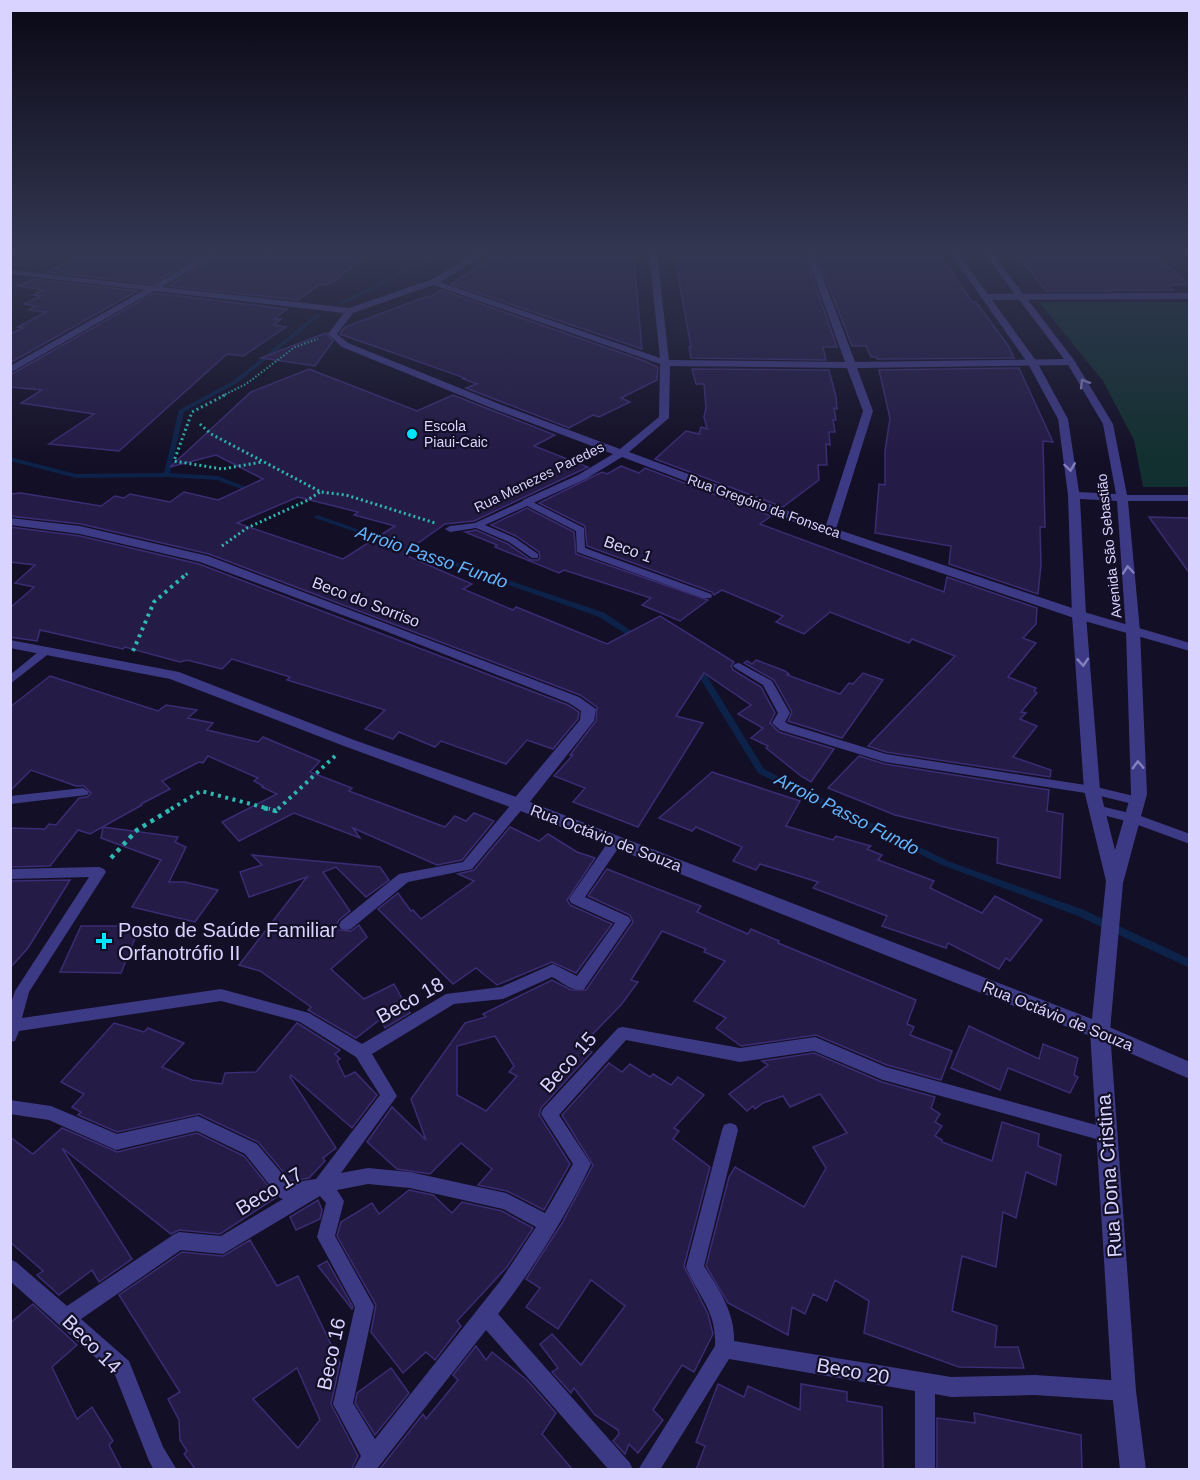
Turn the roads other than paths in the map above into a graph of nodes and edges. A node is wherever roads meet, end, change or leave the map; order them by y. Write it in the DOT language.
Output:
graph roads {
  1 [pos="97,322"];
  2 [pos="341,322"];
  3 [pos="548,322"];
  4 [pos="660,322"];
  5 [pos="835,322"];
  6 [pos="1003,322"];
  7 [pos="1040,322"];
  8 [pos="1032,362"];
  9 [pos="1071,362"];
  10 [pos="665,363"];
  11 [pos="850,365"];
  12 [pos="10,370"];
  13 [pos="621,453"];
  14 [pos="1074,495"];
  15 [pos="1122,498"];
  16 [pos="1190,498"];
  17 [pos="527,502"];
  18 [pos="10,521"];
  19 [pos="477,525"];
  20 [pos="450,529"];
  21 [pos="830,531"];
  22 [pos="535,556"];
  23 [pos="707,596"];
  24 [pos="1079,615"];
  25 [pos="1133,631"];
  26 [pos="10,644"];
  27 [pos="1190,647"];
  28 [pos="47,650"];
  29 [pos="739,666"];
  30 [pos="10,681"];
  31 [pos="1092,790"];
  32 [pos="83,792"];
  33 [pos="10,800"];
  34 [pos="1137,801"];
  35 [pos="519,804"];
  36 [pos="1096,808"];
  37 [pos="1132,818"];
  38 [pos="1190,839"];
  39 [pos="616,842"];
  40 [pos="10,874"];
  41 [pos="1114,883"];
  42 [pos="346,925"];
  43 [pos="12,1031"];
  44 [pos="1100,1031"];
  45 [pos="362,1052"];
  46 [pos="1190,1071"];
  47 [pos="10,1107"];
  48 [pos="730,1130"];
  49 [pos="1107,1135"];
  50 [pos="322,1185"];
  51 [pos="548,1224"];
  52 [pos="10,1268"];
  53 [pos="486,1315"];
  54 [pos="66,1318"];
  55 [pos="724,1349"];
  56 [pos="925,1383"];
  57 [pos="1124,1391"];
  58 [pos="368,1463"];
  59 [pos="167,1470"];
  60 [pos="623,1470"];
  61 [pos="648,1470"];
  62 [pos="924,1470"];
  63 [pos="1133,1470"];
  1 -- 12 [label="street"];
  2 -- 13 [label="street, Rua Gregório da Fonseca"];
  3 -- 10 [label="street"];
  4 -- 10 [label="street, Rua Menezes Paredes"];
  5 -- 11 [label="street"];
  6 -- 8 [label="street, Avenida São Sebastião"];
  7 -- 9 [label="street, Avenida São Sebastião"];
  8 -- 9 [label="street"];
  8 -- 11 [label="street"];
  8 -- 14 [label="street, Avenida São Sebastião, one-way"];
  15 -- 9 [label="street, Avenida São Sebastião, one-way"];
  10 -- 11 [label="street"];
  10 -- 13 [label="street, Rua Menezes Paredes"];
  11 -- 21 [label="street"];
  13 -- 17 [label="street, Rua Menezes Paredes"];
  13 -- 21 [label="street, Rua Gregório da Fonseca"];
  14 -- 15 [label="street"];
  14 -- 24 [label="street, Avenida São Sebastião"];
  15 -- 16 [label="street"];
  25 -- 15 [label="street, Avenida São Sebastião, one-way"];
  17 -- 19 [label="lane, Rua Menezes Paredes"];
  17 -- 23 [label="lane, Beco 1"];
  18 -- 35 [label="street, Beco do Sorriso"];
  19 -- 20 [label="lane, Rua Menezes Paredes"];
  19 -- 22 [label="lane"];
  21 -- 24 [label="street, Rua Gregório da Fonseca"];
  24 -- 25 [label="street, Rua Gregório da Fonseca"];
  24 -- 31 [label="street, Avenida São Sebastião, one-way"];
  25 -- 27 [label="street, Rua Gregório da Fonseca"];
  34 -- 25 [label="street, Avenida São Sebastião, one-way"];
  26 -- 28 [label="street, Rua Octávio de Souza"];
  28 -- 30 [label="lane"];
  28 -- 35 [label="street, Rua Octávio de Souza"];
  29 -- 31 [label="lane"];
  31 -- 34 [label="lane"];
  31 -- 36 [label="street, Avenida São Sebastião"];
  32 -- 33 [label="lane"];
  34 -- 37 [label="street, Avenida São Sebastião"];
  35 -- 39 [label="street, Rua Octávio de Souza"];
  35 -- 42 [label="lane"];
  36 -- 37 [label="lane"];
  36 -- 41 [label="street, Avenida São Sebastião"];
  37 -- 38 [label="lane"];
  37 -- 41 [label="street, Avenida São Sebastião"];
  39 -- 44 [label="street, Rua Octávio de Souza"];
  39 -- 45 [label="lane, Beco 18"];
  40 -- 43 [label="lane"];
  41 -- 44 [label="street, Rua Dona Cristina"];
  43 -- 45 [label="lane"];
  44 -- 46 [label="street, Rua Octávio de Souza"];
  44 -- 49 [label="street, Rua Dona Cristina"];
  45 -- 50 [label="lane"];
  47 -- 50 [label="lane"];
  48 -- 55 [label="lane"];
  49 -- 51 [label="lane, Beco 15"];
  49 -- 57 [label="street, Rua Dona Cristina"];
  50 -- 51 [label="lane, Beco 17"];
  50 -- 54 [label="lane, Beco 17"];
  50 -- 58 [label="lane, Beco 16"];
  51 -- 53 [label="lane, Beco 15"];
  52 -- 54 [label="lane, Beco 14"];
  53 -- 58 [label="lane, Beco 15"];
  53 -- 60 [label="lane"];
  54 -- 59 [label="lane, Beco 14"];
  55 -- 56 [label="lane, Beco 20"];
  55 -- 61 [label="lane"];
  56 -- 57 [label="lane, Beco 20"];
  56 -- 62 [label="lane"];
  57 -- 63 [label="street, Rua Dona Cristina"];
}
